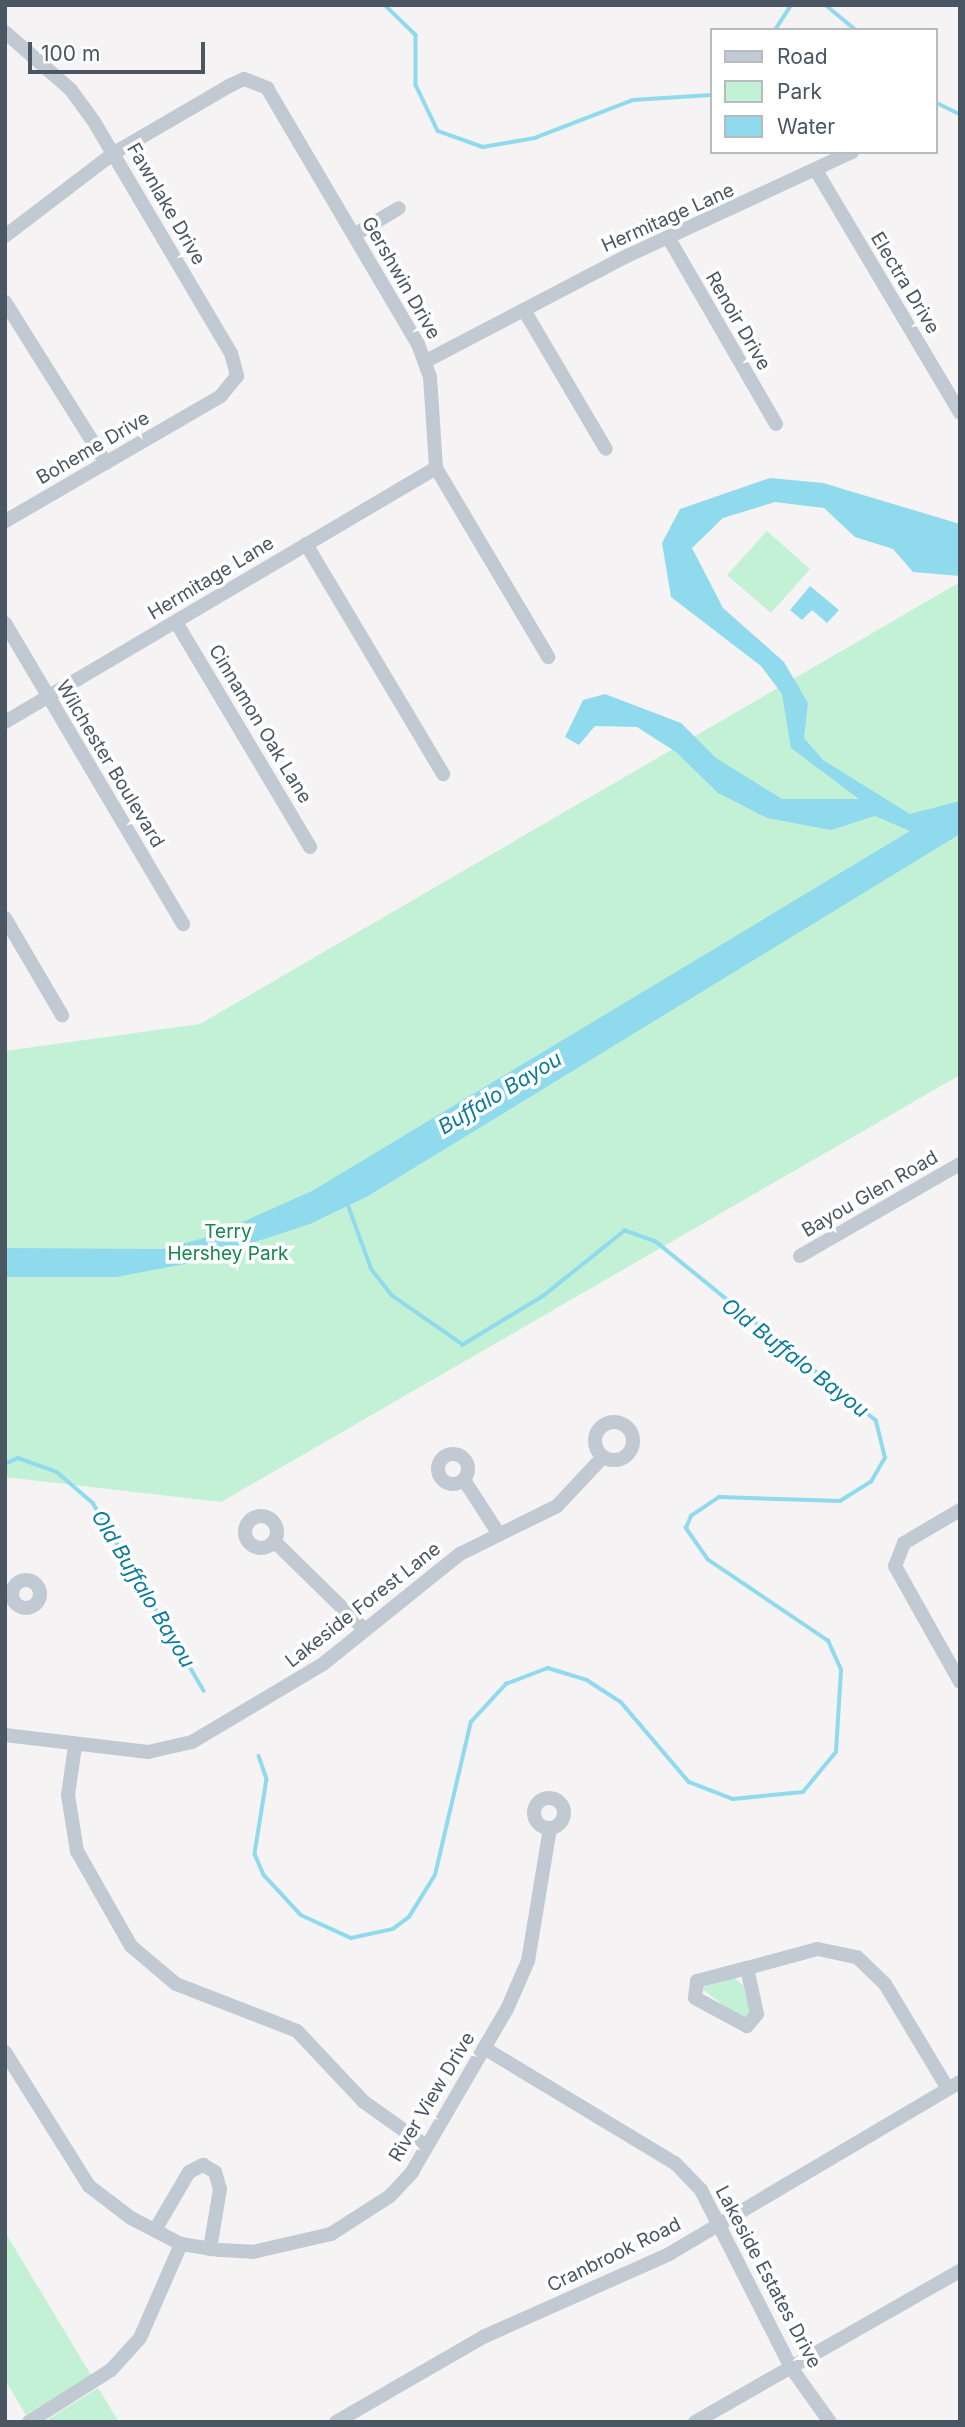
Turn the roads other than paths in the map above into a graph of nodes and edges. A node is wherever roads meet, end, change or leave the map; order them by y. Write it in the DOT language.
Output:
graph roads {
  1 [pos="5,32"];
  2 [pos="114,153"];
  3 [pos="849,154"];
  4 [pos="817,173"];
  5 [pos="399,208"];
  6 [pos="354,235"];
  7 [pos="5,236"];
  8 [pos="668,237"];
  9 [pos="5,302"];
  10 [pos="524,310"];
  11 [pos="426,361"];
  12 [pos="201,408"];
  13 [pos="960,413"];
  14 [pos="776,424"];
  15 [pos="606,449"];
  16 [pos="106,463"];
  17 [pos="436,468"];
  18 [pos="5,521"];
  19 [pos="306,544"];
  20 [pos="176,622"];
  21 [pos="5,623"];
  22 [pos="548,657"];
  23 [pos="48,697"];
  24 [pos="5,722"];
  25 [pos="443,774"];
  26 [pos="310,847"];
  27 [pos="5,919"];
  28 [pos="183,924"];
  29 [pos="62,1015"];
  30 [pos="960,1164"];
  31 [pos="800,1256"];
  32 [pos="603,1457"];
  33 [pos="464,1480"];
  34 [pos="960,1510"];
  35 [pos="499,1534"];
  36 [pos="274,1541"];
  37 [pos="365,1630"];
  38 [pos="960,1682"];
  39 [pos="5,1735"];
  40 [pos="75,1746"];
  41 [pos="550,1828"];
  42 [pos="747,1968"];
  43 [pos="484,2048"];
  44 [pos="5,2052"];
  45 [pos="954,2085"];
  46 [pos="426,2146"];
  47 [pos="721,2221"];
  48 [pos="155,2231"];
  49 [pos="181,2244"];
  50 [pos="210,2249"];
  51 [pos="960,2271"];
  52 [pos="792,2369"];
  53 [pos="29,2422"];
  54 [pos="336,2422"];
  55 [pos="695,2422"];
  56 [pos="830,2422"];
  1 -- 2 [label="street, Fawnlake Drive"];
  2 -- 6 [label="street, Gershwin Drive"];
  2 -- 7 [label="street"];
  2 -- 12 [label="street, Fawnlake Drive"];
  3 -- 4 [label="street, Hermitage Lane"];
  4 -- 8 [label="street, Hermitage Lane"];
  4 -- 13 [label="street, Electra Drive"];
  5 -- 6 [label="street"];
  6 -- 11 [label="street, Gershwin Drive"];
  8 -- 10 [label="street, Hermitage Lane"];
  8 -- 14 [label="street, Renoir Drive"];
  9 -- 16 [label="street"];
  10 -- 11 [label="street, Hermitage Lane"];
  10 -- 15 [label="street"];
  11 -- 17 [label="street, Gershwin Drive"];
  12 -- 16 [label="street, Boheme Drive"];
  16 -- 18 [label="street, Boheme Drive"];
  17 -- 19 [label="street, Hermitage Lane"];
  17 -- 22 [label="street, Gershwin Drive"];
  19 -- 20 [label="street, Hermitage Lane"];
  19 -- 25 [label="street"];
  20 -- 23 [label="street, Hermitage Lane"];
  20 -- 26 [label="street, Cinnamon Oak Lane"];
  21 -- 23 [label="street, Wilchester Boulevard"];
  23 -- 24 [label="street, Hermitage Lane"];
  23 -- 28 [label="street, Wilchester Boulevard"];
  27 -- 29 [label="street"];
  30 -- 31 [label="street, Bayou Glen Road"];
  32 -- 35 [label="street, Lakeside Forest Lane"];
  33 -- 35 [label="street"];
  34 -- 38 [label="street"];
  35 -- 37 [label="street, Lakeside Forest Lane"];
  36 -- 37 [label="street"];
  37 -- 40 [label="street, Lakeside Forest Lane"];
  39 -- 40 [label="street, Lakeside Forest Lane"];
  40 -- 46 [label="street"];
  41 -- 43 [label="street, River View Drive"];
  42 -- 42 [label="street"];
  42 -- 45 [label="street"];
  43 -- 46 [label="street, River View Drive"];
  43 -- 47 [label="street, Lakeside Estates Drive"];
  44 -- 48 [label="street, River View Drive"];
  45 -- 47 [label="street, Cranbrook Road"];
  46 -- 50 [label="street, River View Drive"];
  47 -- 52 [label="street, Lakeside Estates Drive"];
  47 -- 54 [label="street, Cranbrook Road"];
  48 -- 49 [label="street, River View Drive"];
  48 -- 50 [label="street"];
  49 -- 50 [label="street, River View Drive"];
  49 -- 53 [label="street"];
  51 -- 52 [label="street"];
  52 -- 55 [label="street"];
  52 -- 56 [label="street, Lakeside Estates Drive"];
}
